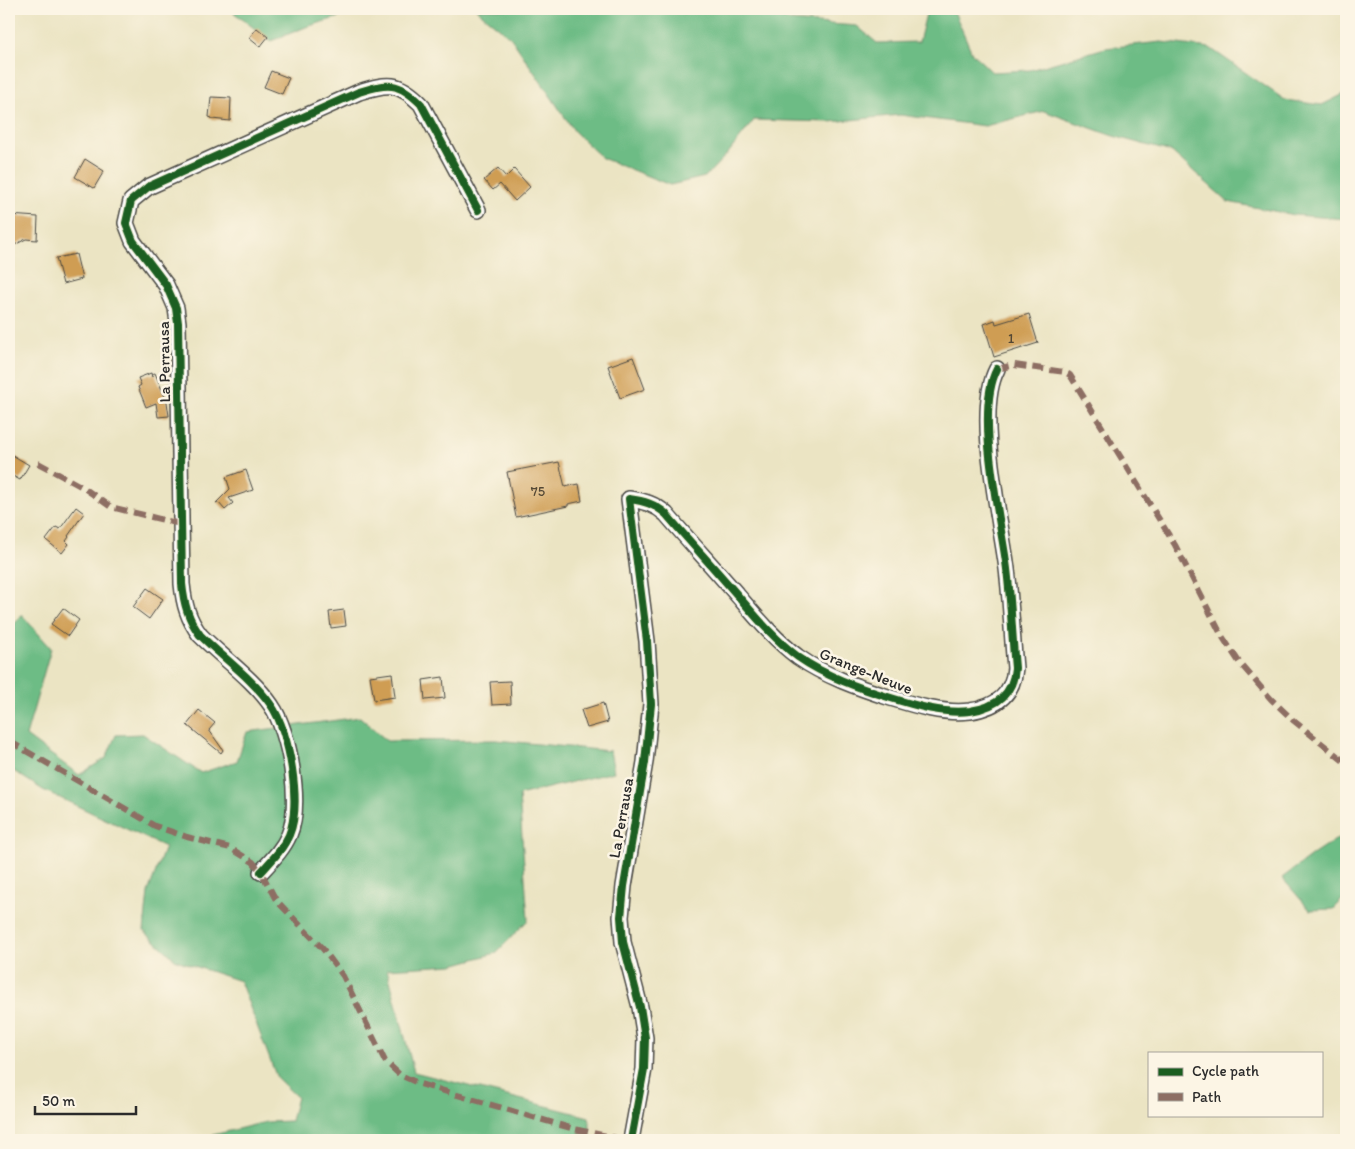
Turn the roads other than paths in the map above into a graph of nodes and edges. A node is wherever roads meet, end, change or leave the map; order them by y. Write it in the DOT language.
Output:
graph roads {
  1 [pos="478,210"];
  2 [pos="997,369"];
  3 [pos="629,499"];
  4 [pos="261,872"];
  5 [pos="631,1140"];
  1 -- 4 [label="street, La Perrausa"];
  2 -- 3 [label="street, Grange-Neuve"];
  3 -- 5 [label="street, La Perrausa"];
}
